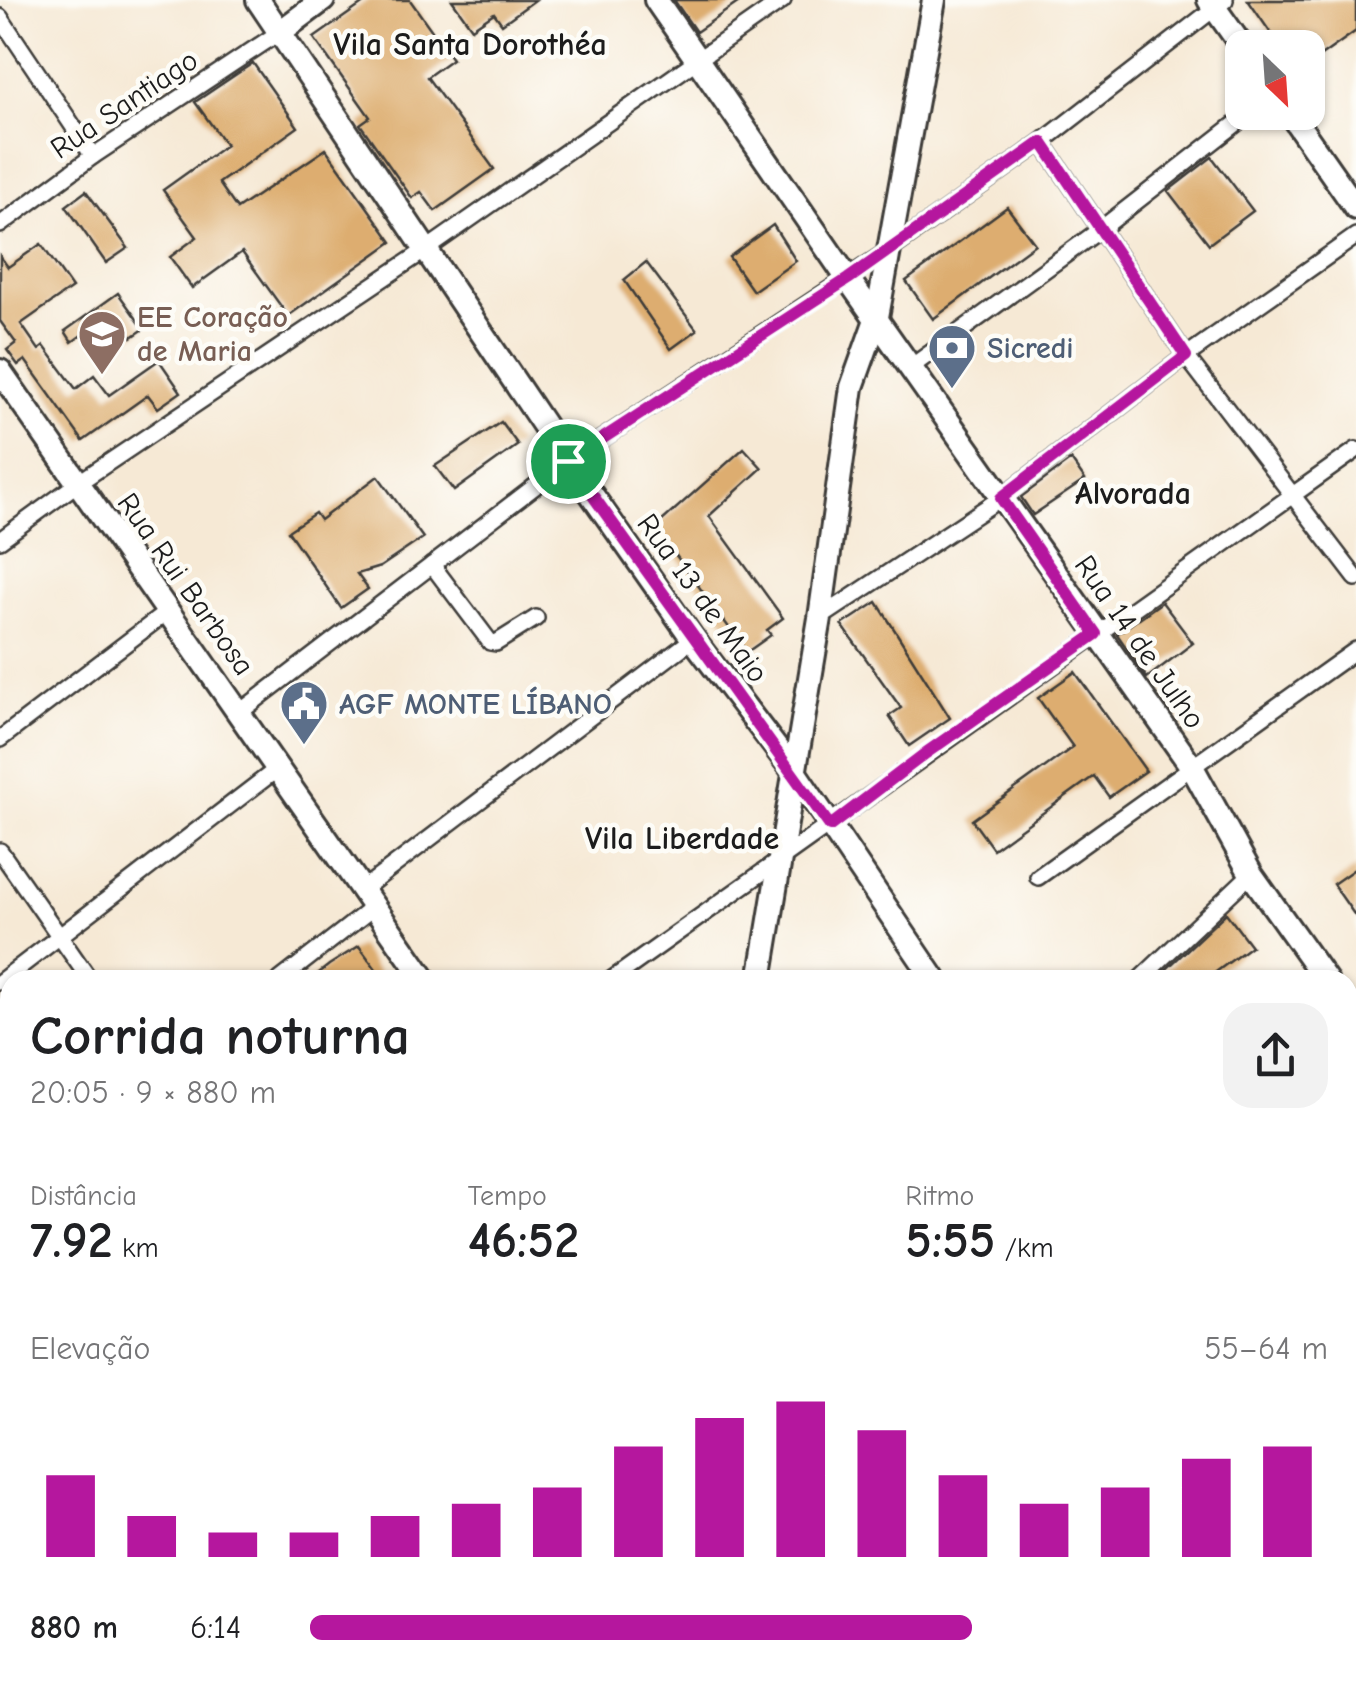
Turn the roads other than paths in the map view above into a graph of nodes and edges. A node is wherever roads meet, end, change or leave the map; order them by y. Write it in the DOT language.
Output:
graph roads {
  1 [pos="324,0"];
  2 [pos="656,0"];
  3 [pos="783,0"];
  4 [pos="934,0"];
  5 [pos="261,1"];
  6 [pos="1216,2"];
  7 [pos="0,17"];
  8 [pos="1232,30"];
  9 [pos="280,32"];
  10 [pos="696,59"];
  11 [pos="1227,130"];
  12 [pos="1302,130"];
  13 [pos="1042,142"];
  14 [pos="93,156"];
  15 [pos="1356,208"];
  16 [pos="0,224"];
  17 [pos="1100,229"];
  18 [pos="1356,236"];
  19 [pos="427,249"];
  20 [pos="891,249"];
  21 [pos="848,279"];
  22 [pos="877,317"];
  23 [pos="1186,356"];
  24 [pos="910,367"];
  25 [pos="0,371"];
  26 [pos="1356,450"];
  27 [pos="568,461"];
  28 [pos="78,483"];
  29 [pos="1293,494"];
  30 [pos="1001,498"];
  31 [pos="0,540"];
  32 [pos="432,565"];
  33 [pos="1356,578"];
  34 [pos="168,612"];
  35 [pos="536,618"];
  36 [pos="820,618"];
  37 [pos="1096,634"];
  38 [pos="693,639"];
  39 [pos="1356,650"];
  40 [pos="240,712"];
  41 [pos="0,739"];
  42 [pos="1192,767"];
  43 [pos="278,769"];
  44 [pos="794,773"];
  45 [pos="830,826"];
  46 [pos="0,851"];
  47 [pos="779,863"];
  48 [pos="1251,874"];
  49 [pos="1038,877"];
  50 [pos="368,898"];
  51 [pos="61,937"];
  52 [pos="16,970"];
  53 [pos="83,970"];
  54 [pos="291,970"];
  55 [pos="418,970"];
  56 [pos="625,970"];
  57 [pos="762,970"];
  58 [pos="928,970"];
  59 [pos="1149,970"];
  60 [pos="1319,970"];
  1 -- 9 [label="street"];
  2 -- 10 [label="street, Rua 14 de Julho"];
  3 -- 10 [label="street"];
  4 -- 20 [label="street"];
  5 -- 9 [label="street, Rua 13 de Maio"];
  6 -- 8 [label="street"];
  6 -- 13 [label="street"];
  7 -- 14 [label="street"];
  9 -- 14 [label="street, Rua Santiago"];
  9 -- 19 [label="street, Rua 13 de Maio"];
  10 -- 19 [label="street"];
  10 -- 21 [label="street, Rua 14 de Julho"];
  11 -- 17 [label="street"];
  12 -- 15 [label="street"];
  13 -- 17 [label="street"];
  13 -- 20 [label="street"];
  14 -- 16 [label="street, Rua Santiago"];
  17 -- 23 [label="street"];
  17 -- 24 [label="street"];
  18 -- 23 [label="street"];
  19 -- 27 [label="street, Rua 13 de Maio"];
  19 -- 28 [label="street"];
  20 -- 21 [label="street"];
  20 -- 22 [label="street"];
  21 -- 22 [label="street, Rua 14 de Julho"];
  21 -- 27 [label="street"];
  22 -- 24 [label="street, Rua 14 de Julho"];
  22 -- 36 [label="street"];
  23 -- 29 [label="street"];
  23 -- 30 [label="street"];
  24 -- 30 [label="street, Rua 14 de Julho"];
  25 -- 28 [label="street, Rua Rui Barbosa"];
  26 -- 29 [label="street"];
  27 -- 32 [label="street"];
  27 -- 38 [label="street, Rua 13 de Maio"];
  28 -- 31 [label="street"];
  28 -- 34 [label="street, Rua Rui Barbosa"];
  29 -- 33 [label="street"];
  29 -- 37 [label="street"];
  30 -- 36 [label="street"];
  30 -- 37 [label="street, Rua 14 de Julho"];
  32 -- 35 [label="street"];
  32 -- 40 [label="street"];
  34 -- 40 [label="street, Rua Rui Barbosa"];
  34 -- 41 [label="street"];
  36 -- 44 [label="street"];
  37 -- 42 [label="street, Rua 14 de Julho"];
  37 -- 45 [label="street"];
  38 -- 44 [label="street, Rua 13 de Maio"];
  38 -- 50 [label="street"];
  39 -- 42 [label="street"];
  40 -- 43 [label="street, Rua Rui Barbosa"];
  42 -- 48 [label="street, Rua 14 de Julho"];
  42 -- 49 [label="street"];
  43 -- 50 [label="street, Rua Rui Barbosa"];
  43 -- 51 [label="street"];
  44 -- 45 [label="street, Rua 13 de Maio"];
  44 -- 47 [label="street"];
  45 -- 47 [label="street"];
  45 -- 58 [label="street, Rua 13 de Maio"];
  46 -- 51 [label="street"];
  47 -- 56 [label="street"];
  47 -- 57 [label="street"];
  48 -- 59 [label="street"];
  48 -- 60 [label="street, Rua 14 de Julho"];
  50 -- 54 [label="street"];
  50 -- 55 [label="street, Rua Rui Barbosa"];
  51 -- 52 [label="street"];
  51 -- 53 [label="street"];
}
